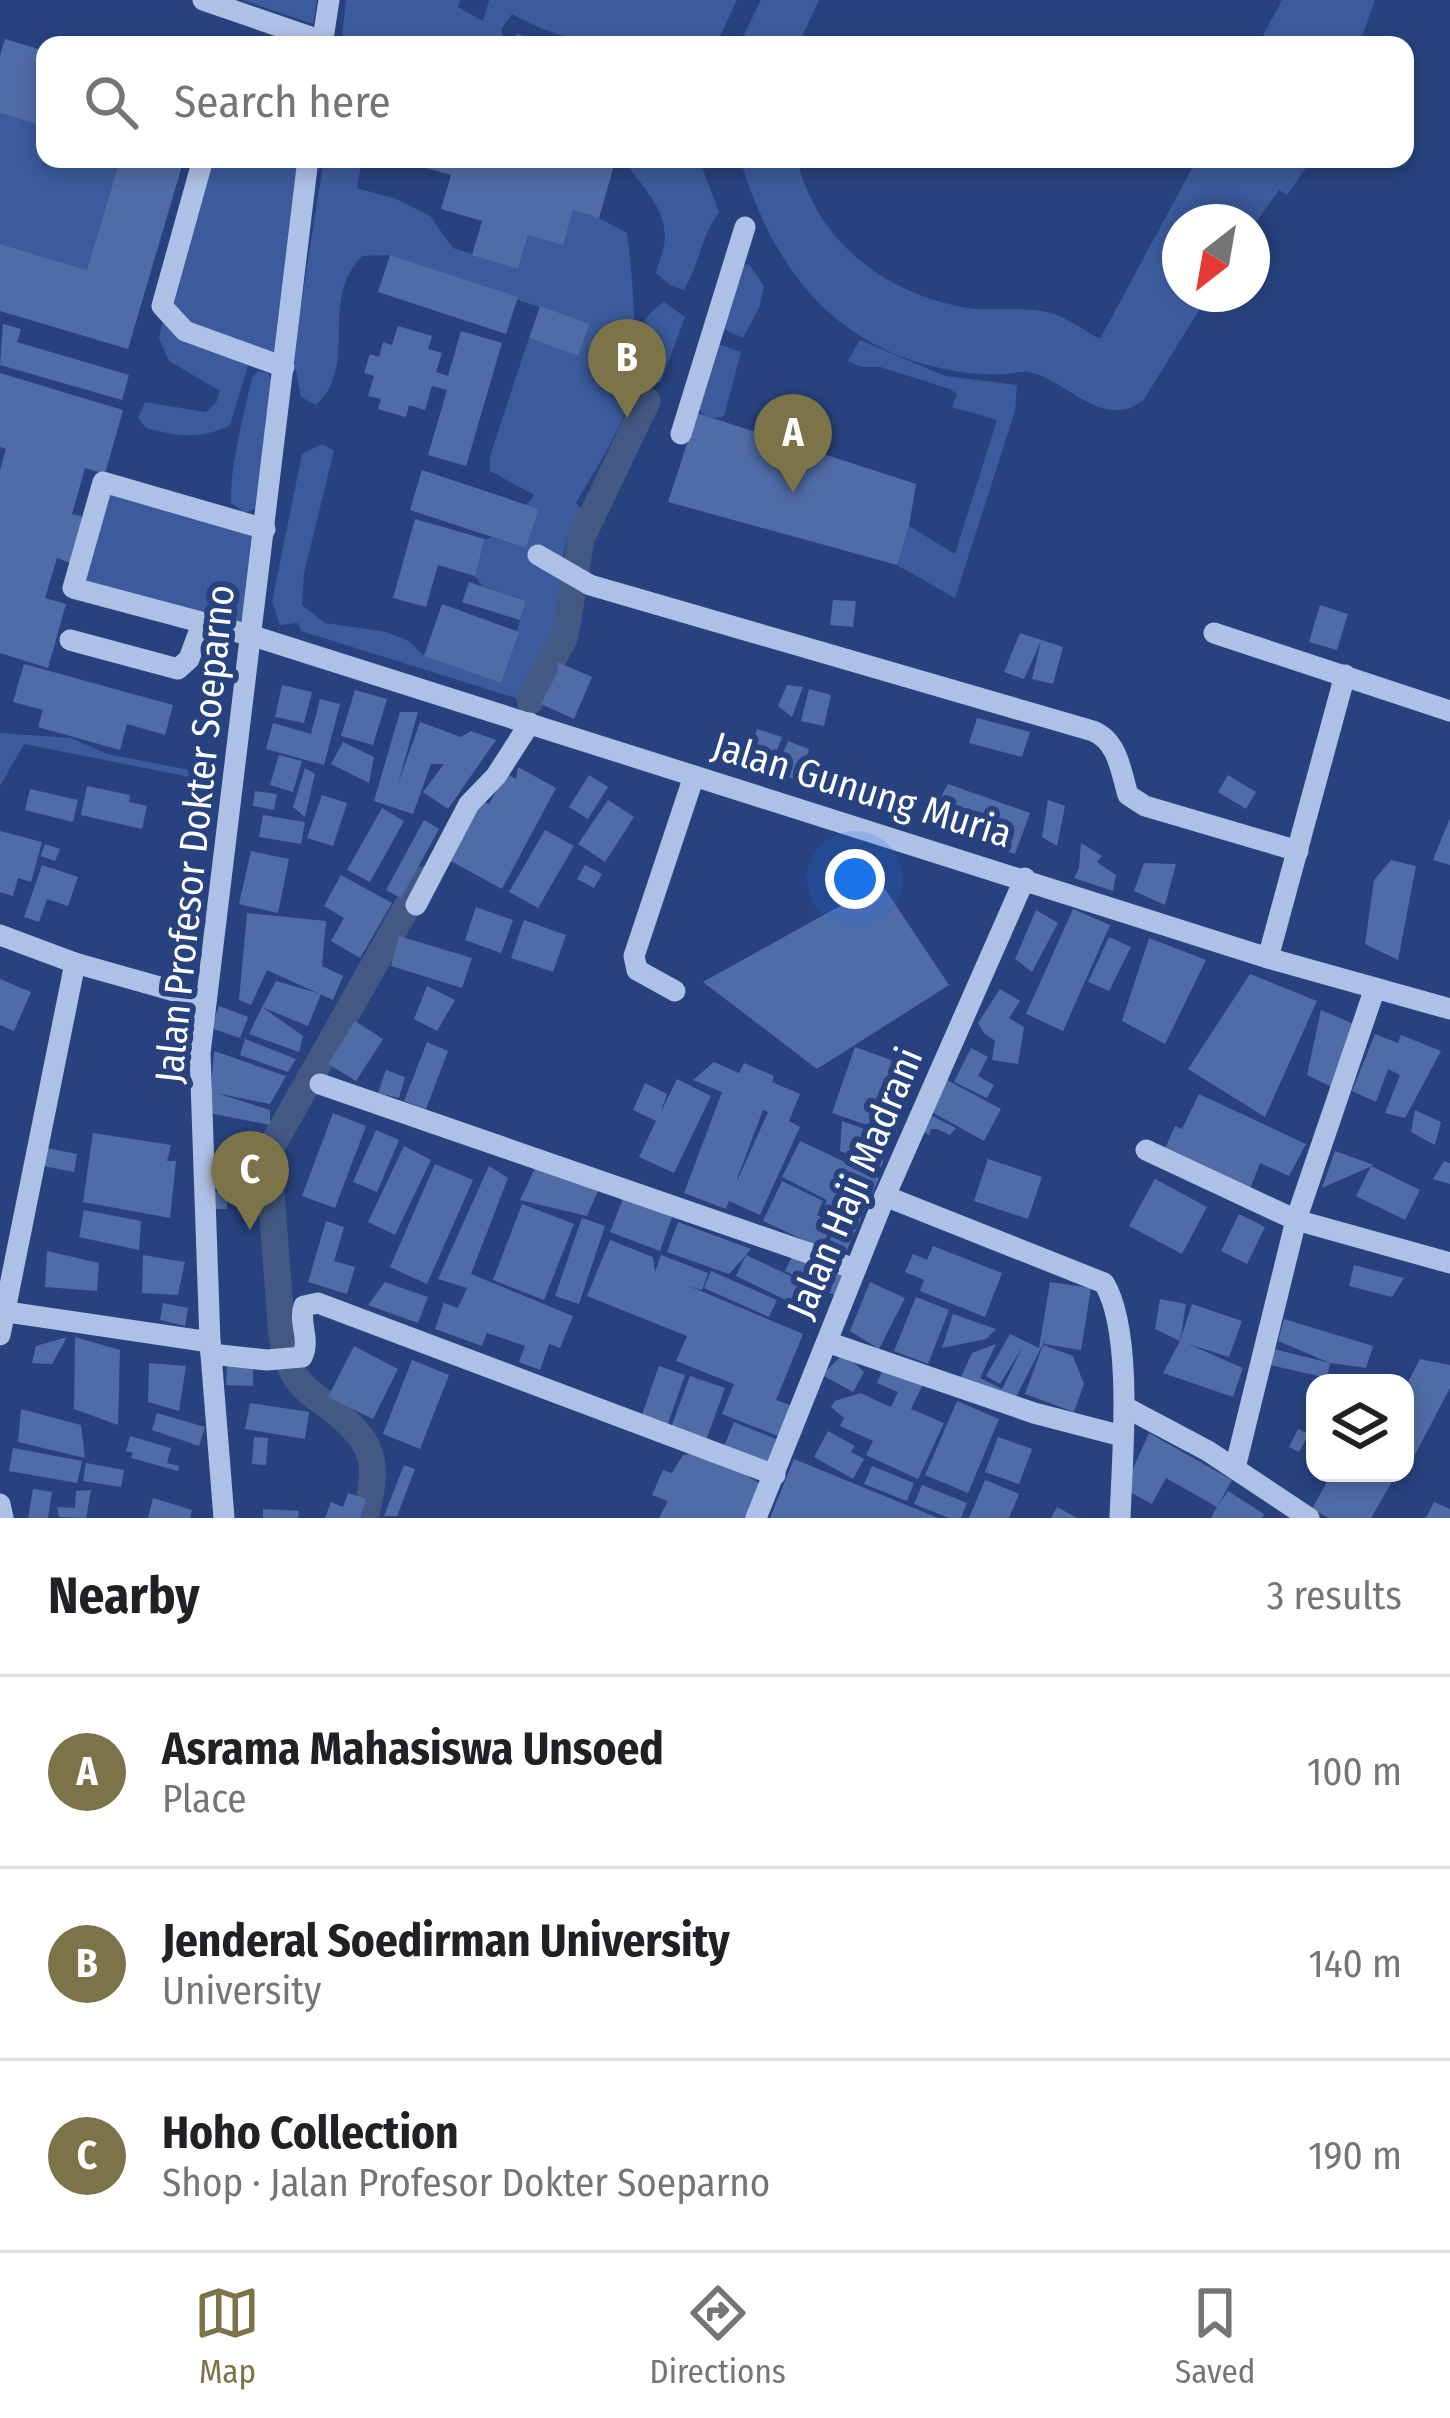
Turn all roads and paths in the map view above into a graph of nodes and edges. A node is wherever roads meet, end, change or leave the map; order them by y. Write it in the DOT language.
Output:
graph roads {
  1 [pos="203,0"];
  2 [pos="328,0"];
  3 [pos="303,36"];
  4 [pos="323,36"];
  5 [pos="200,168"];
  6 [pos="307,168"];
  7 [pos="745,227"];
  8 [pos="284,367"];
  9 [pos="681,434"];
  10 [pos="265,529"];
  11 [pos="538,555"];
  12 [pos="202,624"];
  13 [pos="1214,633"];
  14 [pos="253,636"];
  15 [pos="70,640"];
  16 [pos="1345,675"];
  17 [pos="1450,711"];
  18 [pos="530,723"];
  19 [pos="694,776"];
  20 [pos="1298,851"];
  21 [pos="1025,878"];
  22 [pos="416,905"];
  23 [pos="0,934"];
  24 [pos="1268,958"];
  25 [pos="75,963"];
  26 [pos="1375,988"];
  27 [pos="675,991"];
  28 [pos="206,1000"];
  29 [pos="1450,1010"];
  30 [pos="320,1084"];
  31 [pos="1146,1150"];
  32 [pos="885,1196"];
  33 [pos="1297,1220"];
  34 [pos="1450,1263"];
  35 [pos="855,1269"];
  36 [pos="2,1320"];
  37 [pos="826,1342"];
  38 [pos="210,1348"];
  39 [pos="1125,1407"];
  40 [pos="1122,1436"];
  41 [pos="1235,1468"];
  42 [pos="775,1475"];
  43 [pos="0,1504"];
  44 [pos="4,1518"];
  45 [pos="224,1518"];
  46 [pos="756,1518"];
  47 [pos="1120,1518"];
  48 [pos="1310,1518"];
  1 -- 3 [label="street"];
  2 -- 4 [label="street"];
  5 -- 8 [label="street"];
  6 -- 8 [label="street, Jalan Profesor Dokter Soeparno"];
  7 -- 9 [label="street"];
  8 -- 10 [label="street, Jalan Profesor Dokter Soeparno"];
  10 -- 12 [label="street, Jalan Gunung Muria"];
  10 -- 14 [label="street, Jalan Profesor Dokter Soeparno"];
  11 -- 20 [label="street"];
  12 -- 14 [label="street, Jalan Gunung Muria"];
  12 -- 15 [label="street"];
  13 -- 16 [label="street"];
  14 -- 18 [label="street, Jalan Gunung Muria"];
  14 -- 28 [label="street, Jalan Profesor Dokter Soeparno"];
  16 -- 17 [label="street"];
  16 -- 20 [label="street"];
  18 -- 19 [label="street, Jalan Gunung Muria"];
  18 -- 22 [label="street"];
  19 -- 21 [label="street, Jalan Gunung Muria"];
  19 -- 27 [label="street"];
  20 -- 24 [label="street"];
  21 -- 24 [label="street, Jalan Gunung Muria"];
  21 -- 32 [label="street, Jalan Haji Madrani"];
  23 -- 25 [label="street"];
  24 -- 26 [label="street, Jalan Gunung Muria"];
  25 -- 28 [label="street"];
  25 -- 36 [label="street"];
  26 -- 29 [label="street, Jalan Gunung Muria"];
  26 -- 33 [label="street"];
  28 -- 38 [label="street, Jalan Profesor Dokter Soeparno"];
  30 -- 35 [label="street"];
  31 -- 33 [label="street"];
  32 -- 35 [label="street, Jalan Haji Madrani"];
  32 -- 39 [label="street"];
  33 -- 34 [label="street"];
  33 -- 41 [label="street"];
  35 -- 37 [label="street, Jalan Haji Madrani"];
  36 -- 38 [label="street"];
  37 -- 40 [label="street"];
  37 -- 42 [label="street, Jalan Haji Madrani"];
  38 -- 42 [label="street"];
  38 -- 45 [label="street, Jalan Profesor Dokter Soeparno"];
  39 -- 40 [label="street"];
  39 -- 41 [label="street"];
  40 -- 47 [label="street"];
  41 -- 48 [label="street"];
  42 -- 46 [label="street, Jalan Haji Madrani"];
  43 -- 44 [label="street"];
}
